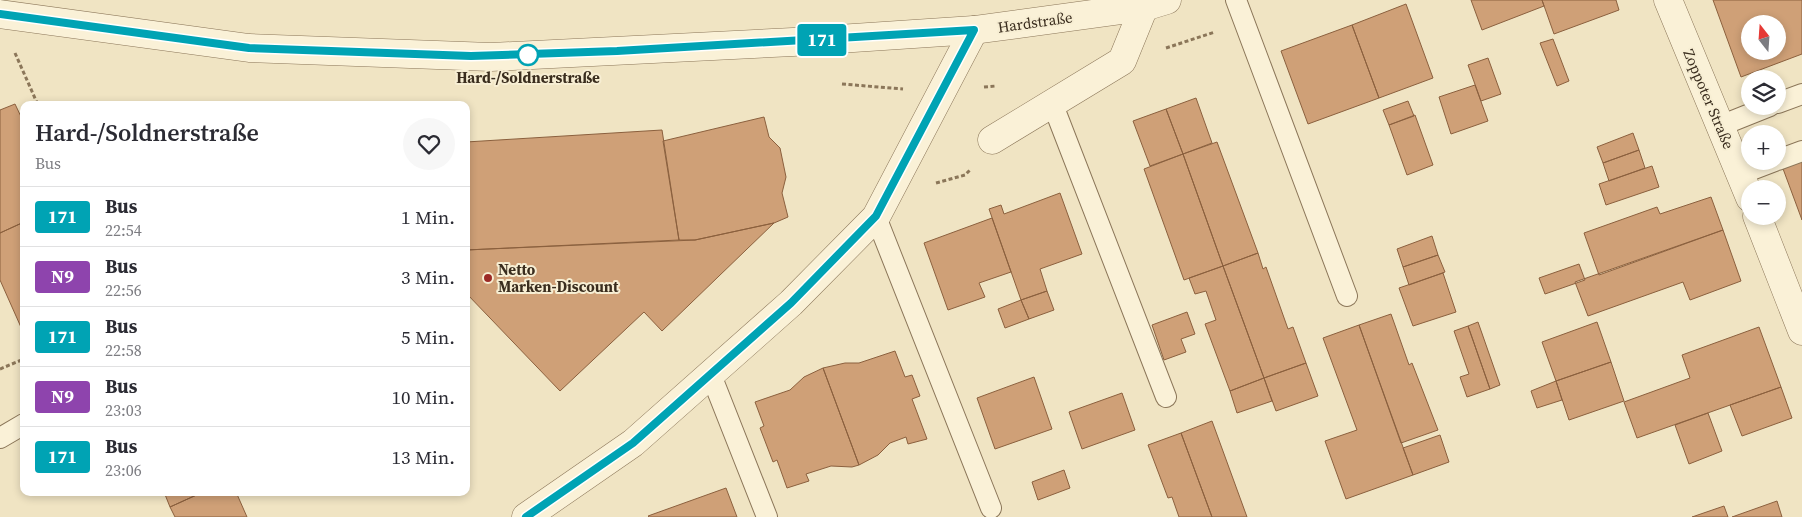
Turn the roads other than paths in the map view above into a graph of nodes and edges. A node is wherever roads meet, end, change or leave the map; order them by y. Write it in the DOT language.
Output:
graph roads {
  1 [pos="1236,0"];
  2 [pos="1668,0"];
  3 [pos="1155,4"];
  4 [pos="0,14"];
  5 [pos="974,30"];
  6 [pos="1802,94"];
  7 [pos="1786,100"];
  8 [pos="1053,105"];
  9 [pos="1748,115"];
  10 [pos="1720,126"];
  11 [pos="992,140"];
  12 [pos="1802,151"];
  13 [pos="1786,157"];
  14 [pos="1765,170"];
  15 [pos="1742,180"];
  16 [pos="1752,180"];
  17 [pos="876,216"];
  18 [pos="1761,225"];
  19 [pos="1347,296"];
  20 [pos="1802,331"];
  21 [pos="711,375"];
  22 [pos="1166,396"];
  23 [pos="20,426"];
  24 [pos="0,438"];
  25 [pos="991,508"];
  26 [pos="526,517"];
  27 [pos="767,517"];
  1 -- 19 [label="lane"];
  2 -- 10 [label="street, Zoppoter Straße"];
  3 -- 5 [label="street, Hardstraße"];
  3 -- 8 [label="street"];
  4 -- 5 [label="street, Hardstraße"];
  5 -- 17 [label="street"];
  6 -- 7 [label="lane"];
  8 -- 11 [label="street"];
  8 -- 22 [label="lane"];
  9 -- 10 [label="lane"];
  10 -- 15 [label="street, Zoppoter Straße"];
  12 -- 13 [label="lane"];
  14 -- 16 [label="lane"];
  17 -- 21 [label="street"];
  17 -- 25 [label="lane"];
  18 -- 20 [label="street"];
  21 -- 26 [label="street"];
  21 -- 27 [label="lane"];
  23 -- 24 [label="lane"];
}
